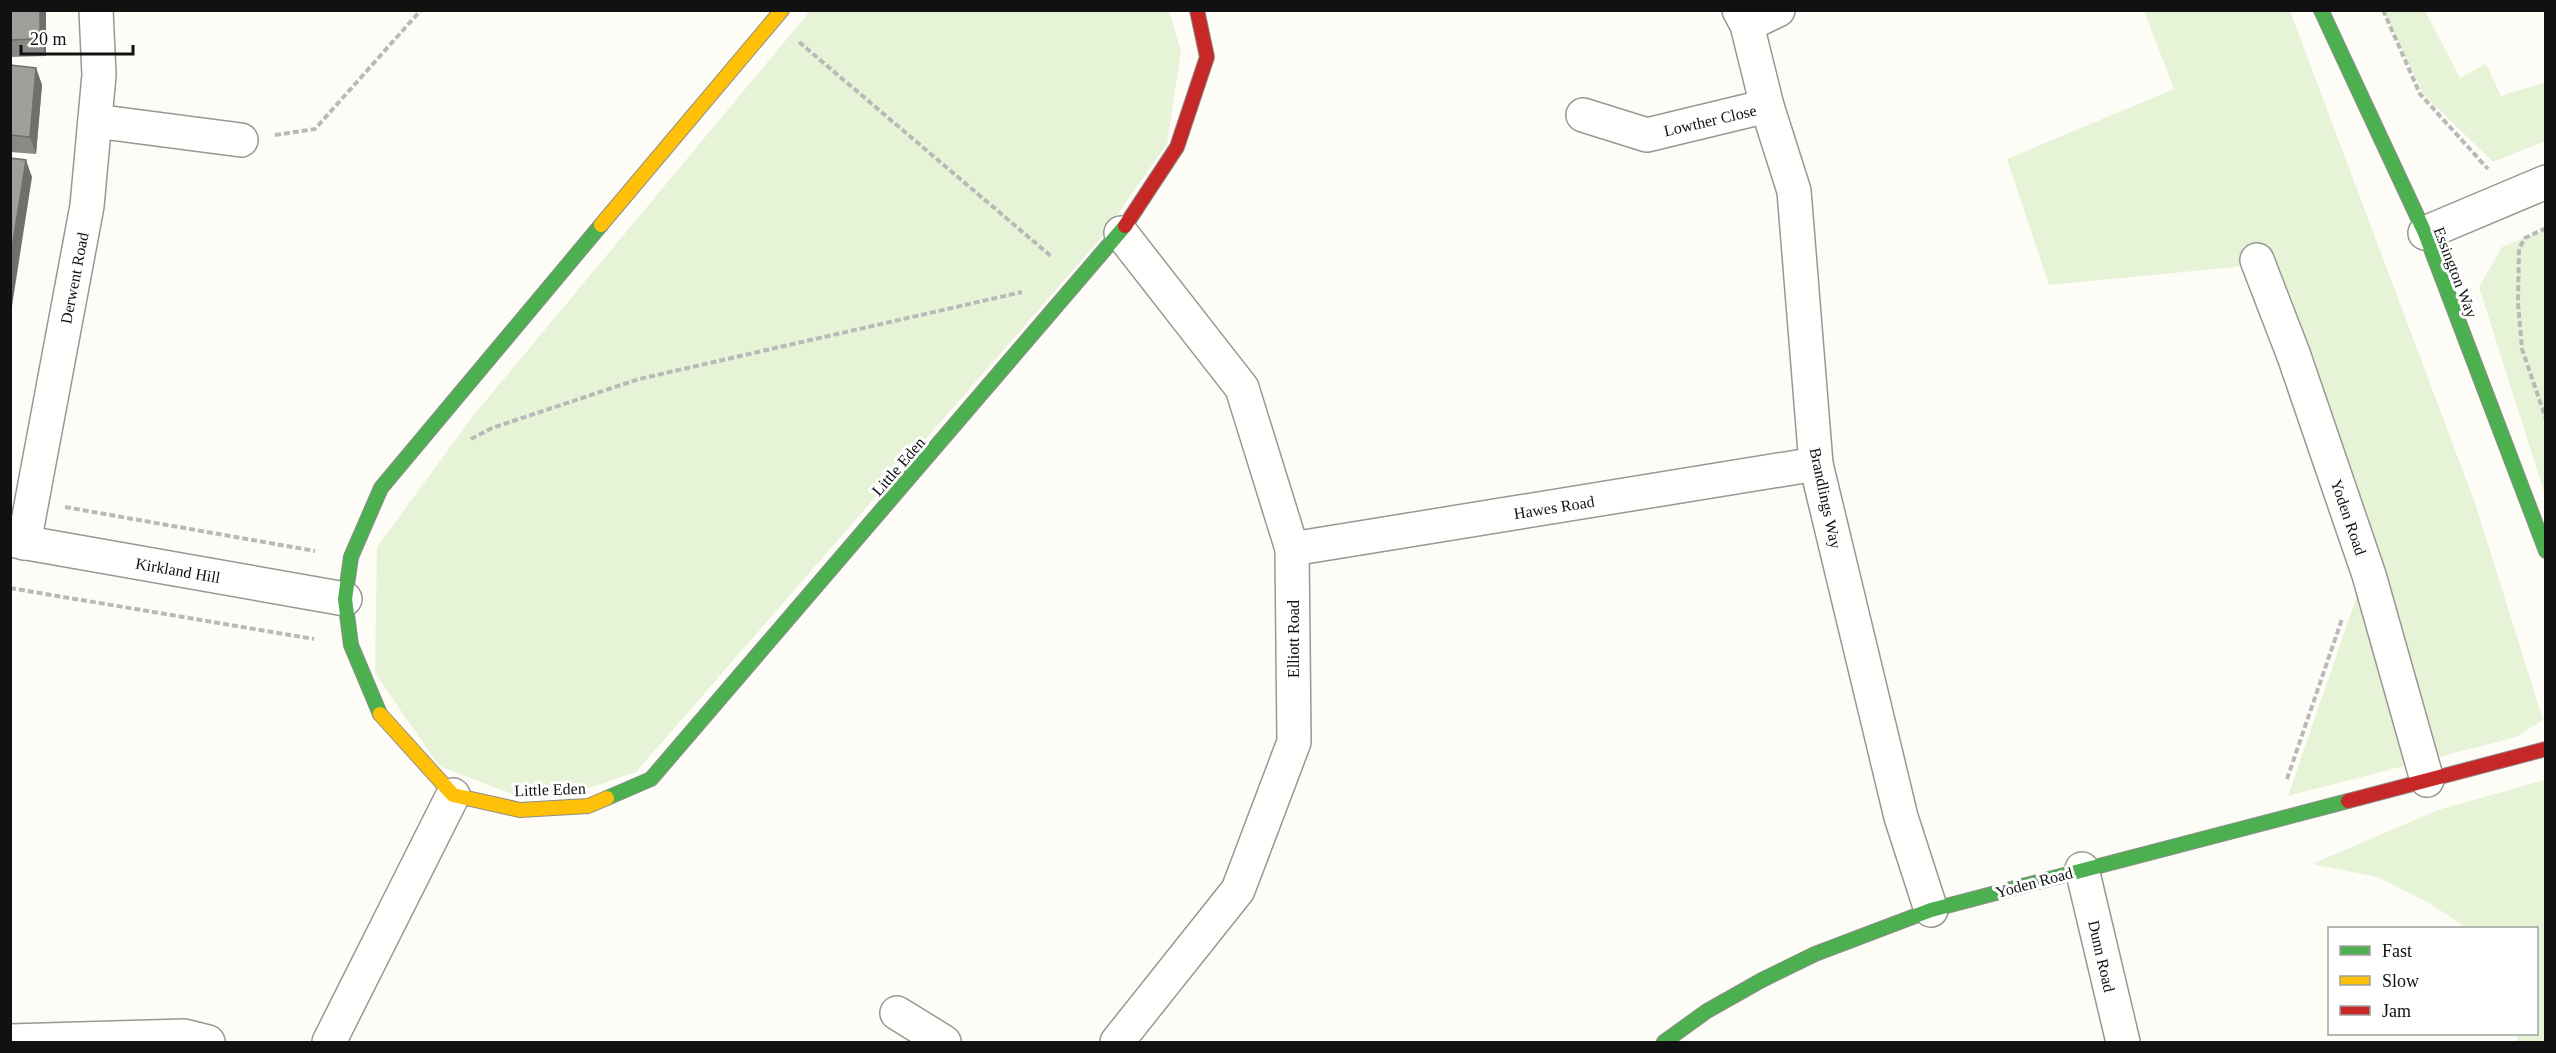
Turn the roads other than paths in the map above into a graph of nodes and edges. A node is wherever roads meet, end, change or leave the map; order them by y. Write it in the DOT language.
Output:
graph roads {
  1 [pos="96,10"];
  2 [pos="1197,10"];
  3 [pos="1778,10"];
  4 [pos="2321,10"];
  5 [pos="778,15"];
  6 [pos="1743,18"];
  7 [pos="1767,106"];
  8 [pos="1583,115"];
  9 [pos="95,121"];
  10 [pos="241,140"];
  11 [pos="2546,182"];
  12 [pos="1121,233"];
  13 [pos="2425,233"];
  14 [pos="2257,260"];
  15 [pos="1816,464"];
  16 [pos="17,541"];
  17 [pos="1293,549"];
  18 [pos="2546,551"];
  19 [pos="345,599"];
  20 [pos="2546,749"];
  21 [pos="2427,780"];
  22 [pos="453,795"];
  23 [pos="2082,869"];
  24 [pos="1931,910"];
  25 [pos="897,1013"];
  26 [pos="10,1041"];
  27 [pos="208,1042"];
  28 [pos="329,1042"];
  29 [pos="944,1042"];
  30 [pos="1117,1042"];
  31 [pos="1664,1042"];
  32 [pos="2123,1042"];
  1 -- 9 [label="street, Derwent Road"];
  2 -- 12 [label="street, Little Eden"];
  3 -- 6 [label="street"];
  4 -- 13 [label="street, Essington Way"];
  5 -- 19 [label="street"];
  6 -- 7 [label="street, Brandlings Way"];
  7 -- 8 [label="street, Lowther Close"];
  7 -- 15 [label="street, Brandlings Way"];
  9 -- 10 [label="street"];
  9 -- 16 [label="street, Derwent Road"];
  11 -- 13 [label="street"];
  12 -- 17 [label="street, Elliott Road"];
  12 -- 22 [label="street, Little Eden"];
  13 -- 18 [label="street, Essington Way"];
  14 -- 21 [label="street, Yoden Road"];
  15 -- 17 [label="street, Hawes Road"];
  15 -- 24 [label="street, Brandlings Way"];
  16 -- 19 [label="street, Kirkland Hill"];
  17 -- 30 [label="street, Elliott Road"];
  19 -- 22 [label="street"];
  20 -- 21 [label="street, Yoden Road"];
  21 -- 23 [label="street, Yoden Road"];
  22 -- 28 [label="street"];
  23 -- 24 [label="street, Yoden Road"];
  23 -- 32 [label="street, Dunn Road"];
  24 -- 31 [label="street, Yoden Road"];
  25 -- 29 [label="street"];
  26 -- 27 [label="street"];
}
